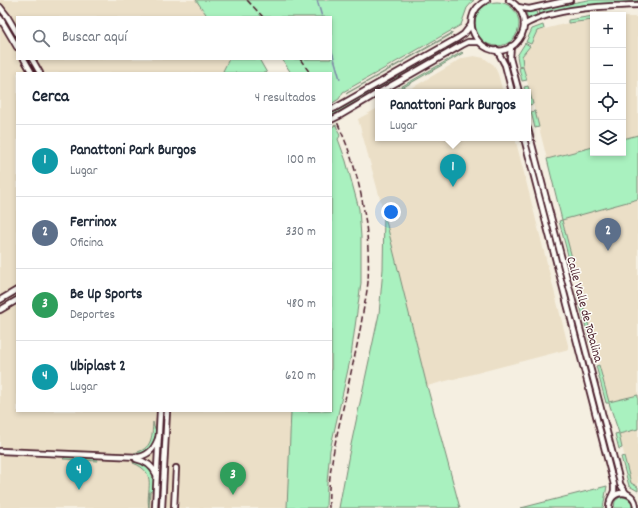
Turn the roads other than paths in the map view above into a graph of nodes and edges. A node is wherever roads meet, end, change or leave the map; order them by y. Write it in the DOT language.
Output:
graph roads {
  1 [pos="486,0"];
  2 [pos="509,0"];
  3 [pos="570,0"];
  4 [pos="638,5"];
  5 [pos="0,7"];
  6 [pos="518,7"];
  7 [pos="0,18"];
  8 [pos="471,25"];
  9 [pos="524,25"];
  10 [pos="16,31"];
  11 [pos="478,42"];
  12 [pos="16,45"];
  13 [pos="511,46"];
  14 [pos="497,50"];
  15 [pos="25,60"];
  16 [pos="33,60"];
  17 [pos="31,72"];
  18 [pos="39,72"];
  19 [pos="386,89"];
  20 [pos="511,89"];
  21 [pos="517,89"];
  22 [pos="375,95"];
  23 [pos="333,109"];
  24 [pos="332,120"];
  25 [pos="525,141"];
  26 [pos="531,141"];
  27 [pos="16,291"];
  28 [pos="0,300"];
  29 [pos="16,301"];
  30 [pos="0,310"];
  31 [pos="160,412"];
  32 [pos="167,412"];
  33 [pos="159,436"];
  34 [pos="0,452"];
  35 [pos="132,458"];
  36 [pos="176,468"];
  37 [pos="157,478"];
  38 [pos="628,494"];
  39 [pos="638,498"];
  40 [pos="610,500"];
  41 [pos="155,508"];
  42 [pos="162,508"];
  43 [pos="174,508"];
  44 [pos="609,508"];
  45 [pos="636,508"];
  1 -- 8 [label="street"];
  2 -- 6 [label="street"];
  3 -- 6 [label="street"];
  4 -- 9 [label="street"];
  5 -- 10 [label="street"];
  6 -- 9 [label="street"];
  7 -- 12 [label="street"];
  8 -- 11 [label="street"];
  8 -- 23 [label="street"];
  9 -- 13 [label="street"];
  11 -- 14 [label="street"];
  11 -- 19 [label="street"];
  13 -- 14 [label="street"];
  13 -- 21 [label="street"];
  14 -- 20 [label="street"];
  15 -- 17 [label="street"];
  16 -- 18 [label="street"];
  22 -- 24 [label="street, bridge"];
  25 -- 40 [label="street, Calle Valle de Tobalina"];
  26 -- 38 [label="street, Calle Valle de Tobalina"];
  27 -- 28 [label="street"];
  29 -- 30 [label="street"];
  31 -- 33 [label="street"];
  32 -- 42 [label="street"];
  33 -- 35 [label="street"];
  33 -- 37 [label="street"];
  34 -- 35 [label="street"];
  35 -- 37 [label="street"];
  36 -- 43 [label="street"];
  37 -- 41 [label="street"];
  38 -- 39 [label="street"];
  38 -- 40 [label="street"];
  38 -- 45 [label="street, Calle Valle de Tobalina"];
  40 -- 44 [label="street, Calle Valle de Tobalina"];
}
